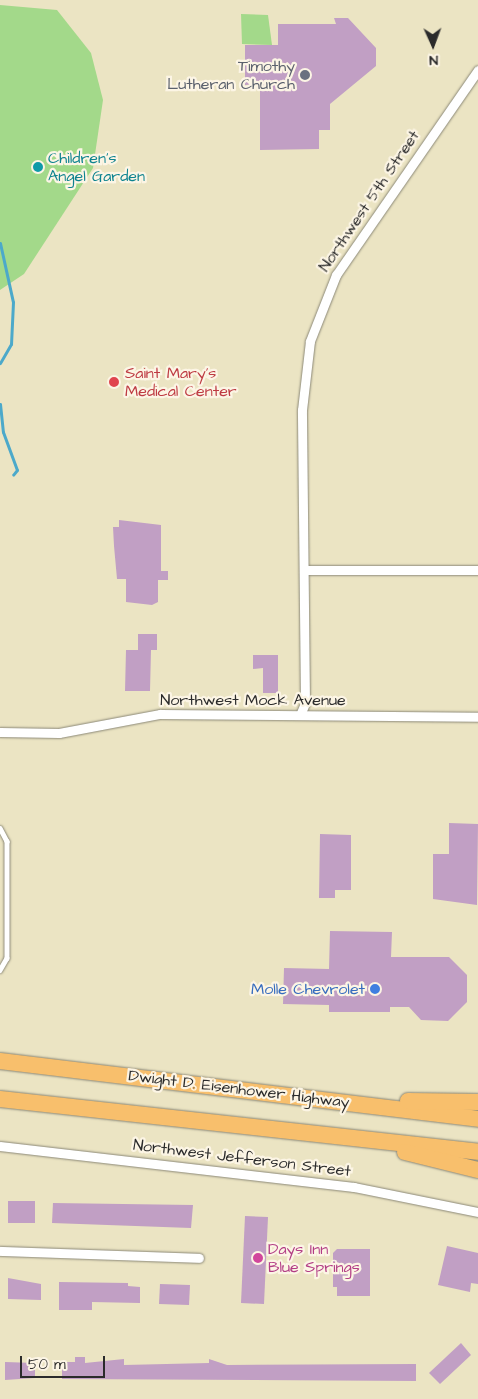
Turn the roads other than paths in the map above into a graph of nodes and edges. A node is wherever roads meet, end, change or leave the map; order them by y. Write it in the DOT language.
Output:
graph roads {
  1 [pos="478,70"];
  2 [pos="304,570"];
  3 [pos="478,570"];
  4 [pos="300,715"];
  5 [pos="478,717"];
  6 [pos="0,732"];
  7 [pos="0,828"];
  8 [pos="0,970"];
  9 [pos="0,1061"];
  10 [pos="0,1099"];
  11 [pos="342,1101"];
  12 [pos="478,1102"];
  13 [pos="478,1119"];
  14 [pos="340,1136"];
  15 [pos="0,1146"];
  16 [pos="478,1152"];
  17 [pos="478,1170"];
  18 [pos="478,1212"];
  19 [pos="0,1251"];
  20 [pos="199,1258"];
  1 -- 2 [label="street, Northwest 5th Street"];
  2 -- 3 [label="street"];
  2 -- 4 [label="street, Northwest 5th Street"];
  4 -- 5 [label="street, Northwest Mock Avenue"];
  4 -- 6 [label="street, Northwest Mock Avenue"];
  7 -- 8 [label="lane"];
  9 -- 11 [label="highway, Dwight D. Eisenhower Highway"];
  10 -- 14 [label="highway"];
  11 -- 12 [label="highway"];
  11 -- 13 [label="highway, Dwight D. Eisenhower Highway"];
  14 -- 16 [label="highway"];
  14 -- 17 [label="highway"];
  15 -- 18 [label="street, Northwest Jefferson Street"];
  19 -- 20 [label="street"];
}
